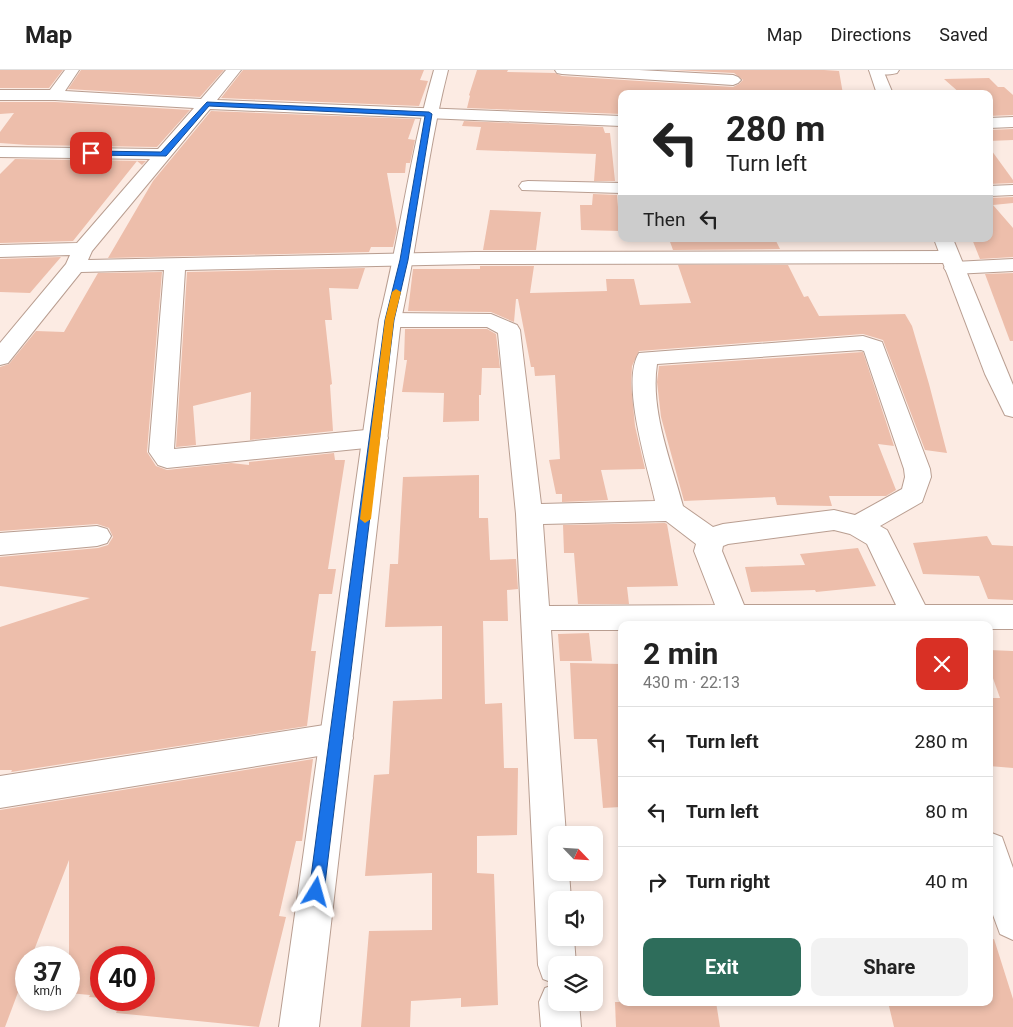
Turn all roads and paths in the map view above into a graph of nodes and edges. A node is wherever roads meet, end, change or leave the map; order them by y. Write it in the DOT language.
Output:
graph roads {
  1 [pos="72,70"];
  2 [pos="234,70"];
  3 [pos="441,70"];
  4 [pos="562,70"];
  5 [pos="876,70"];
  6 [pos="892,70"];
  7 [pos="733,81"];
  8 [pos="884,90"];
  9 [pos="0,95"];
  10 [pos="55,95"];
  11 [pos="207,104"];
  12 [pos="429,114"];
  13 [pos="618,122"];
  14 [pos="1013,122"];
  15 [pos="993,123"];
  16 [pos="0,152"];
  17 [pos="163,154"];
  18 [pos="528,186"];
  19 [pos="618,188"];
  20 [pos="1013,190"];
  21 [pos="993,191"];
  22 [pos="0,251"];
  23 [pos="949,255"];
  24 [pos="79,258"];
  25 [pos="404,260"];
  26 [pos="175,264"];
  27 [pos="1013,266"];
  28 [pos="390,320"];
  29 [pos="0,358"];
  30 [pos="1005,373"];
  31 [pos="1013,409"];
  32 [pos="376,438"];
  33 [pos="671,511"];
  34 [pos="529,514"];
  35 [pos="858,526"];
  36 [pos="97,536"];
  37 [pos="711,540"];
  38 [pos="0,544"];
  39 [pos="734,617"];
  40 [pos="1013,617"];
  41 [pos="534,618"];
  42 [pos="918,621"];
  43 [pos="337,738"];
  44 [pos="0,792"];
  45 [pos="993,862"];
  46 [pos="1013,921"];
  47 [pos="556,956"];
  48 [pos="560,1011"];
  49 [pos="298,1027"];
  50 [pos="561,1027"];
  1 -- 10 [label="street"];
  2 -- 11 [label="street"];
  3 -- 12 [label="street"];
  4 -- 7 [label="street"];
  5 -- 6 [label="street"];
  5 -- 8 [label="street"];
  9 -- 10 [label="street"];
  10 -- 11 [label="street"];
  11 -- 12 [label="street"];
  11 -- 17 [label="street"];
  12 -- 13 [label="street"];
  12 -- 25 [label="street"];
  14 -- 15 [label="street"];
  16 -- 17 [label="street"];
  17 -- 24 [label="street"];
  18 -- 19 [label="street"];
  20 -- 21 [label="street"];
  22 -- 24 [label="street"];
  23 -- 25 [label="street"];
  23 -- 27 [label="street"];
  23 -- 30 [label="street"];
  24 -- 26 [label="street"];
  24 -- 29 [label="street"];
  25 -- 26 [label="street"];
  25 -- 28 [label="street"];
  26 -- 32 [label="street"];
  28 -- 32 [label="street"];
  28 -- 34 [label="street"];
  30 -- 31 [label="street"];
  32 -- 43 [label="street"];
  33 -- 34 [label="street"];
  33 -- 35 [label="street"];
  33 -- 37 [label="street"];
  34 -- 41 [label="street"];
  35 -- 37 [label="street"];
  35 -- 42 [label="street"];
  36 -- 38 [label="street"];
  37 -- 39 [label="street"];
  39 -- 41 [label="street"];
  39 -- 42 [label="street"];
  40 -- 42 [label="street"];
  41 -- 47 [label="street"];
  43 -- 44 [label="street"];
  43 -- 49 [label="street"];
  45 -- 46 [label="street"];
  48 -- 50 [label="street"];
}
